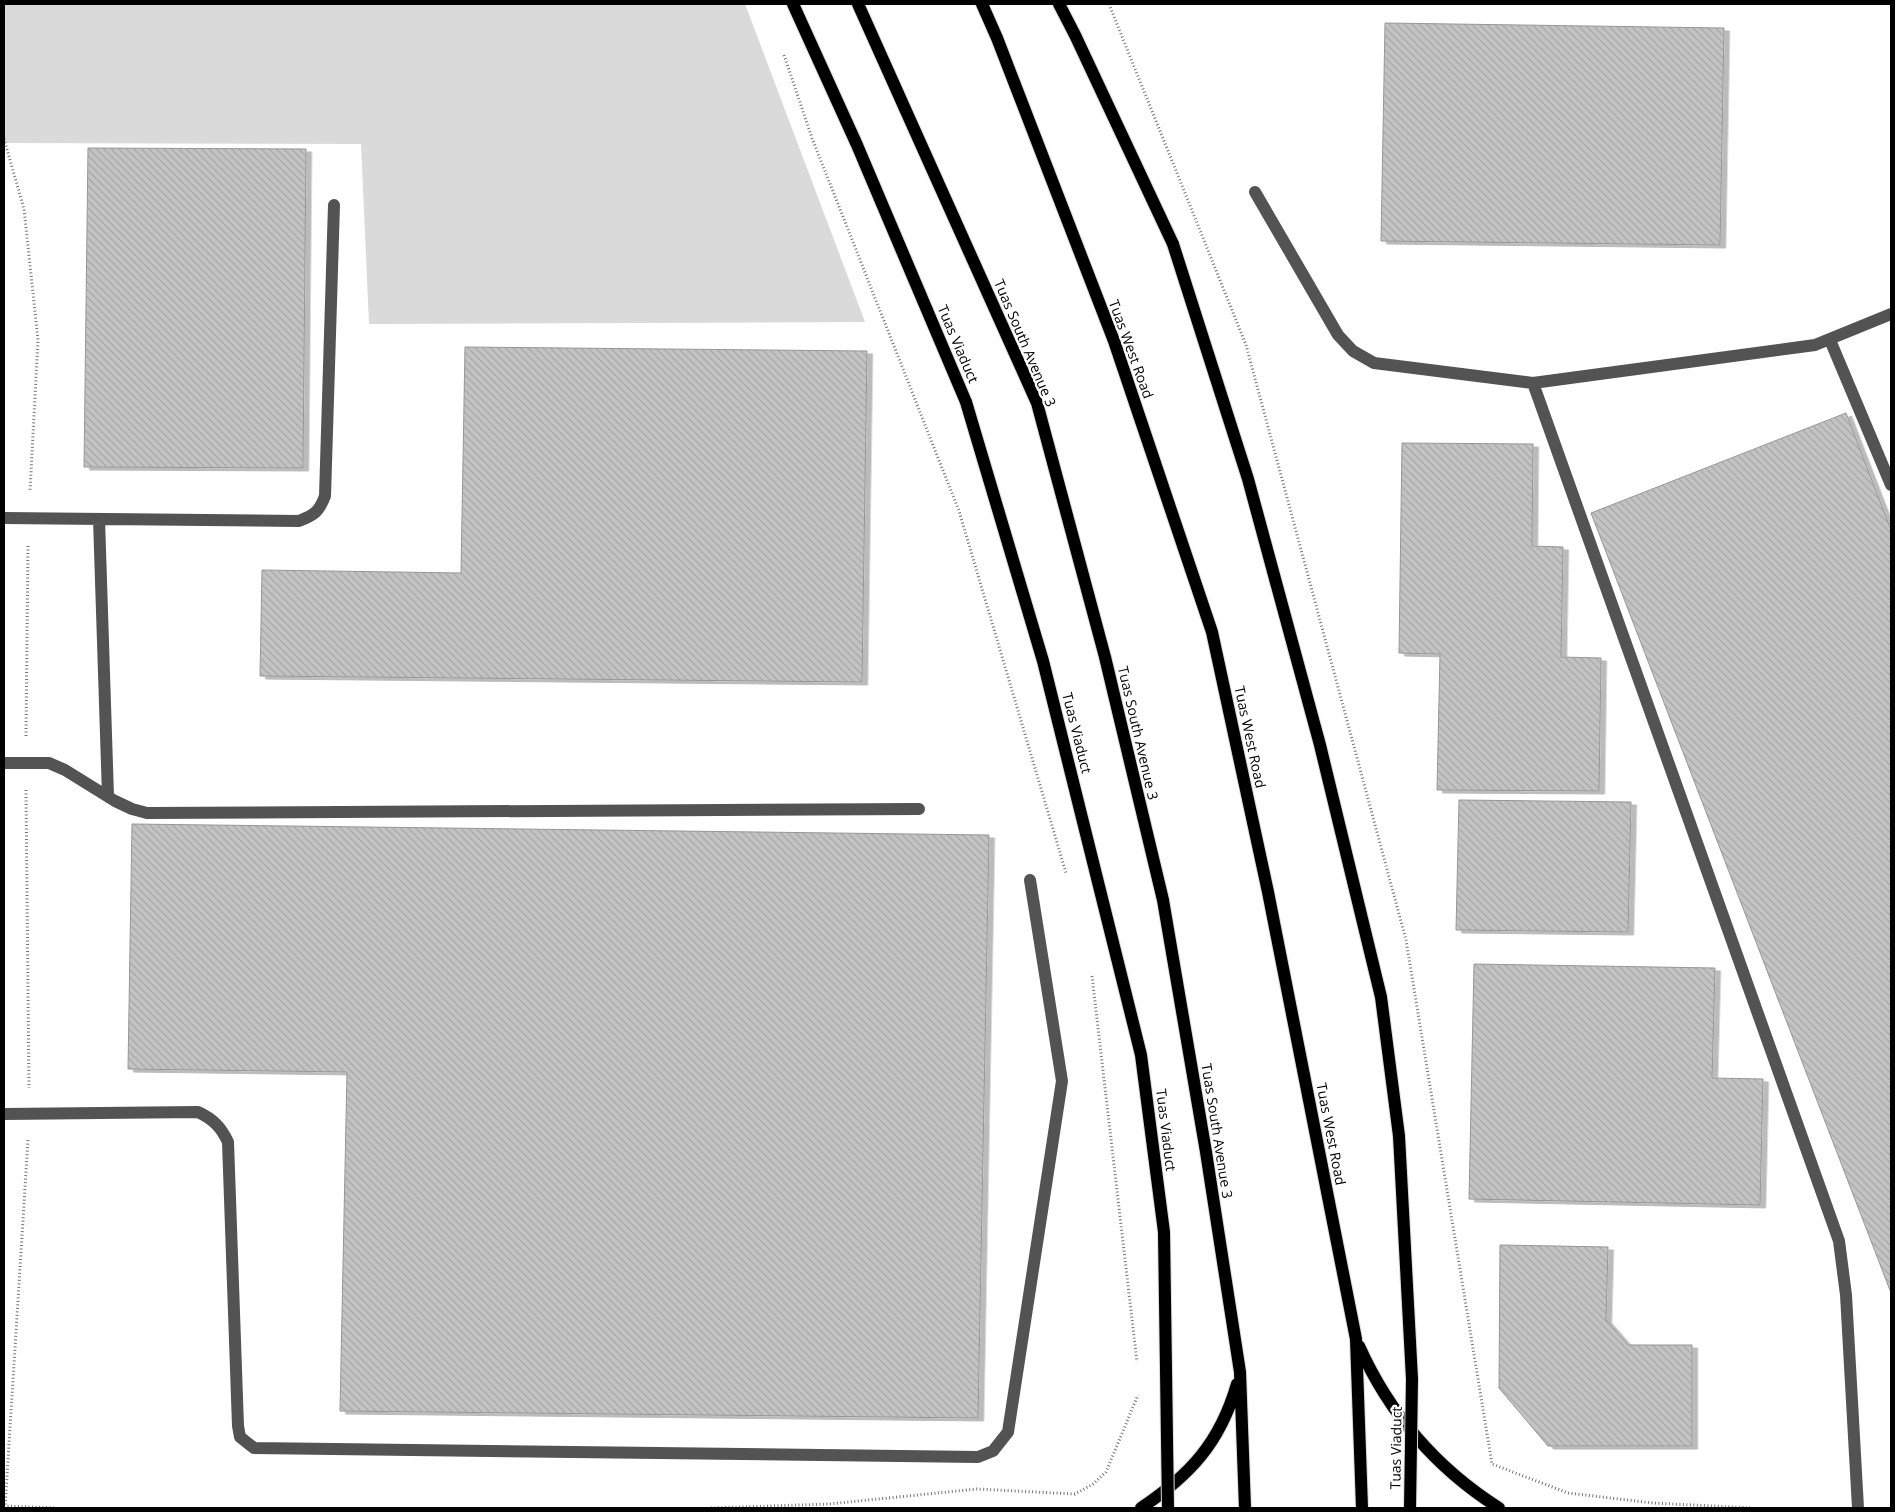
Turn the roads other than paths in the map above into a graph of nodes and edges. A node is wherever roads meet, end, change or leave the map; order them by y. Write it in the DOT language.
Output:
graph roads {
  1 [pos="793,4"];
  2 [pos="858,4"];
  3 [pos="982,4"];
  4 [pos="1059,4"];
  5 [pos="1255,192"];
  6 [pos="334,205"];
  7 [pos="1891,314"];
  8 [pos="1830,340"];
  9 [pos="1533,383"];
  10 [pos="1891,485"];
  11 [pos="4,518"];
  12 [pos="99,519"];
  13 [pos="4,763"];
  14 [pos="108,796"];
  15 [pos="920,809"];
  16 [pos="1030,880"];
  17 [pos="4,1114"];
  18 [pos="1356,1339"];
  19 [pos="1240,1372"];
  20 [pos="1141,1508"];
  21 [pos="1168,1508"];
  22 [pos="1245,1508"];
  23 [pos="1362,1508"];
  24 [pos="1410,1508"];
  25 [pos="1499,1508"];
  26 [pos="1858,1508"];
  1 -- 21 [label="main road, Tuas Viaduct, bridge"];
  2 -- 19 [label="main road, Tuas South Avenue 3"];
  3 -- 18 [label="main road, Tuas West Road"];
  4 -- 24 [label="main road, Tuas Viaduct, bridge"];
  5 -- 9 [label="lane"];
  6 -- 12 [label="lane"];
  7 -- 8 [label="lane"];
  8 -- 9 [label="lane"];
  8 -- 10 [label="lane"];
  9 -- 26 [label="lane"];
  11 -- 12 [label="lane"];
  12 -- 14 [label="lane"];
  13 -- 14 [label="lane"];
  14 -- 15 [label="lane"];
  16 -- 17 [label="lane"];
  18 -- 23 [label="main road, Tuas West Road"];
  18 -- 25 [label="main road"];
  19 -- 20 [label="main road"];
  19 -- 22 [label="main road, Tuas South Avenue 3"];
}
